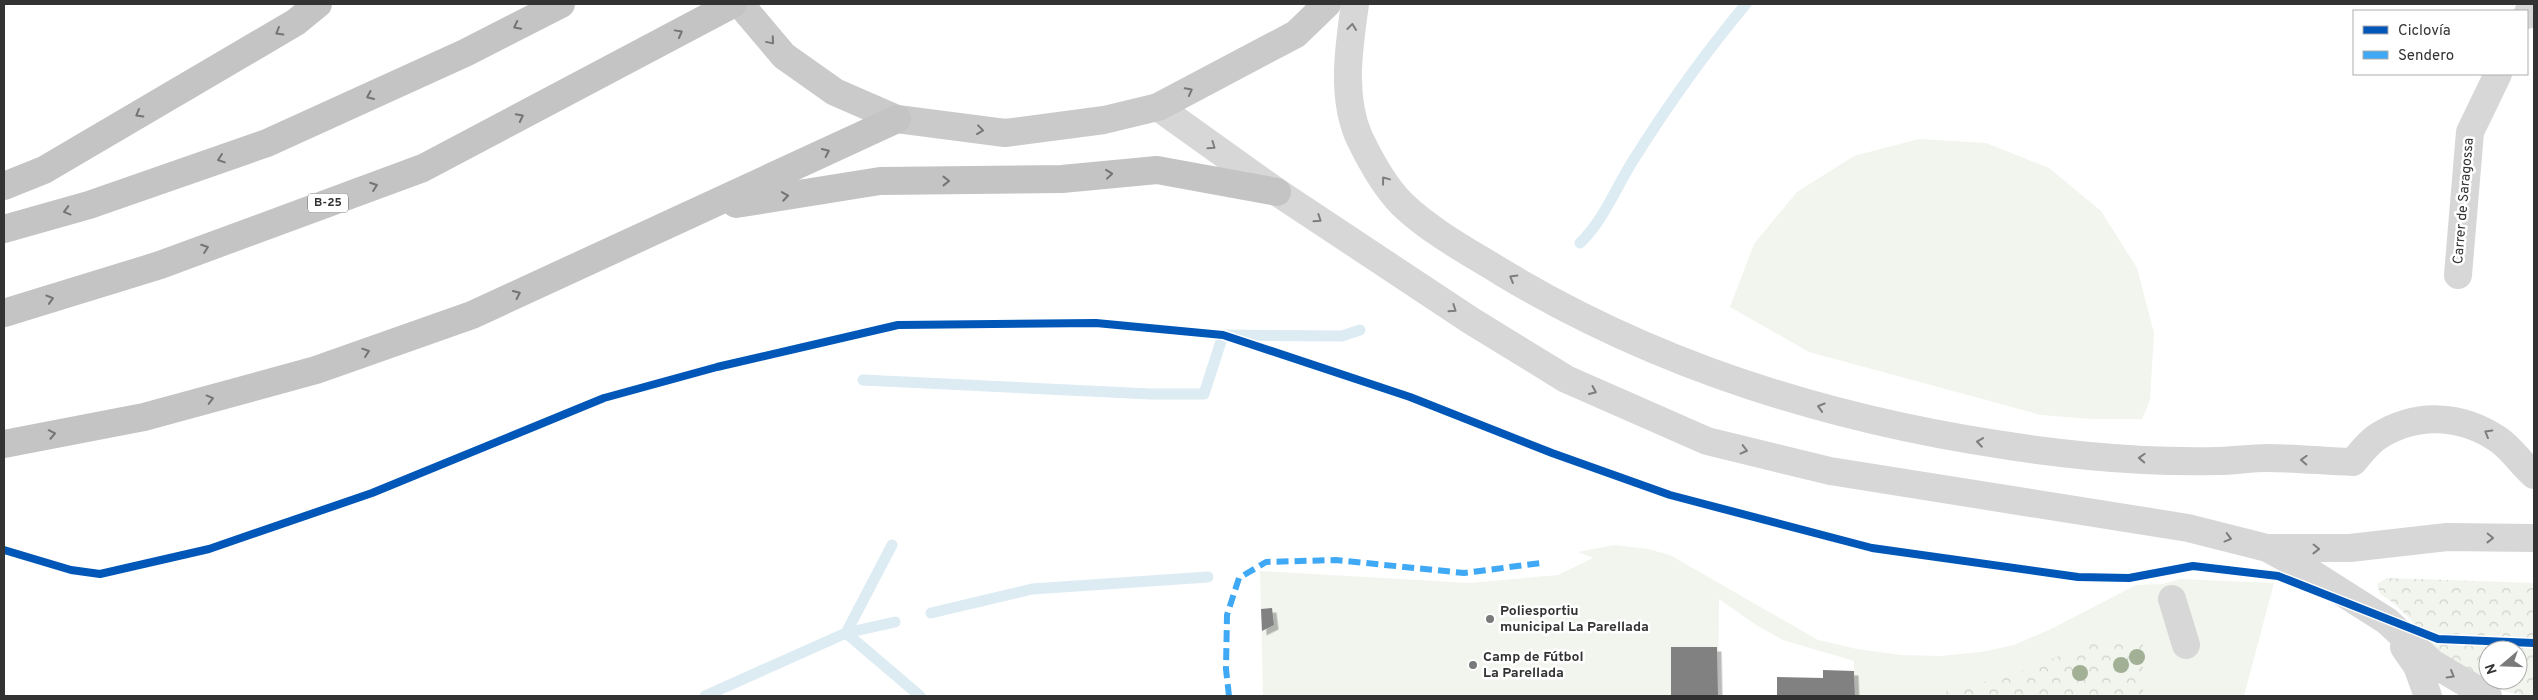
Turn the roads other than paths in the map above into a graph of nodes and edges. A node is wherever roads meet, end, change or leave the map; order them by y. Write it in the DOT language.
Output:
graph roads {
  1 [pos="318,4"];
  2 [pos="560,4"];
  3 [pos="733,4"];
  4 [pos="740,4"];
  5 [pos="1327,4"];
  6 [pos="1355,4"];
  7 [pos="2498,75"];
  8 [pos="1158,107"];
  9 [pos="897,119"];
  10 [pos="4,186"];
  11 [pos="1277,192"];
  12 [pos="702,209"];
  13 [pos="4,229"];
  14 [pos="2458,275"];
  15 [pos="4,313"];
  16 [pos="4,444"];
  17 [pos="2534,475"];
  18 [pos="2534,538"];
  19 [pos="2267,548"];
  20 [pos="2172,599"];
  21 [pos="2387,621"];
  22 [pos="2186,645"];
  23 [pos="2428,696"];
  24 [pos="2488,696"];
  1 -- 10 [label="highway, one-way"];
  2 -- 13 [label="highway, one-way"];
  15 -- 3 [label="highway, B-25, one-way"];
  4 -- 9 [label="main road, one-way"];
  8 -- 5 [label="main road, one-way"];
  17 -- 6 [label="street, one-way"];
  7 -- 14 [label="street, Carrer de Saragossa"];
  9 -- 8 [label="main road, one-way"];
  8 -- 11 [label="street, one-way"];
  12 -- 9 [label="highway, one-way"];
  12 -- 11 [label="highway, one-way"];
  11 -- 19 [label="street, one-way"];
  16 -- 12 [label="highway, one-way"];
  19 -- 18 [label="street, one-way"];
  19 -- 21 [label="street"];
  20 -- 22 [label="street"];
  21 -- 23 [label="street"];
  21 -- 24 [label="street, one-way"];
}
